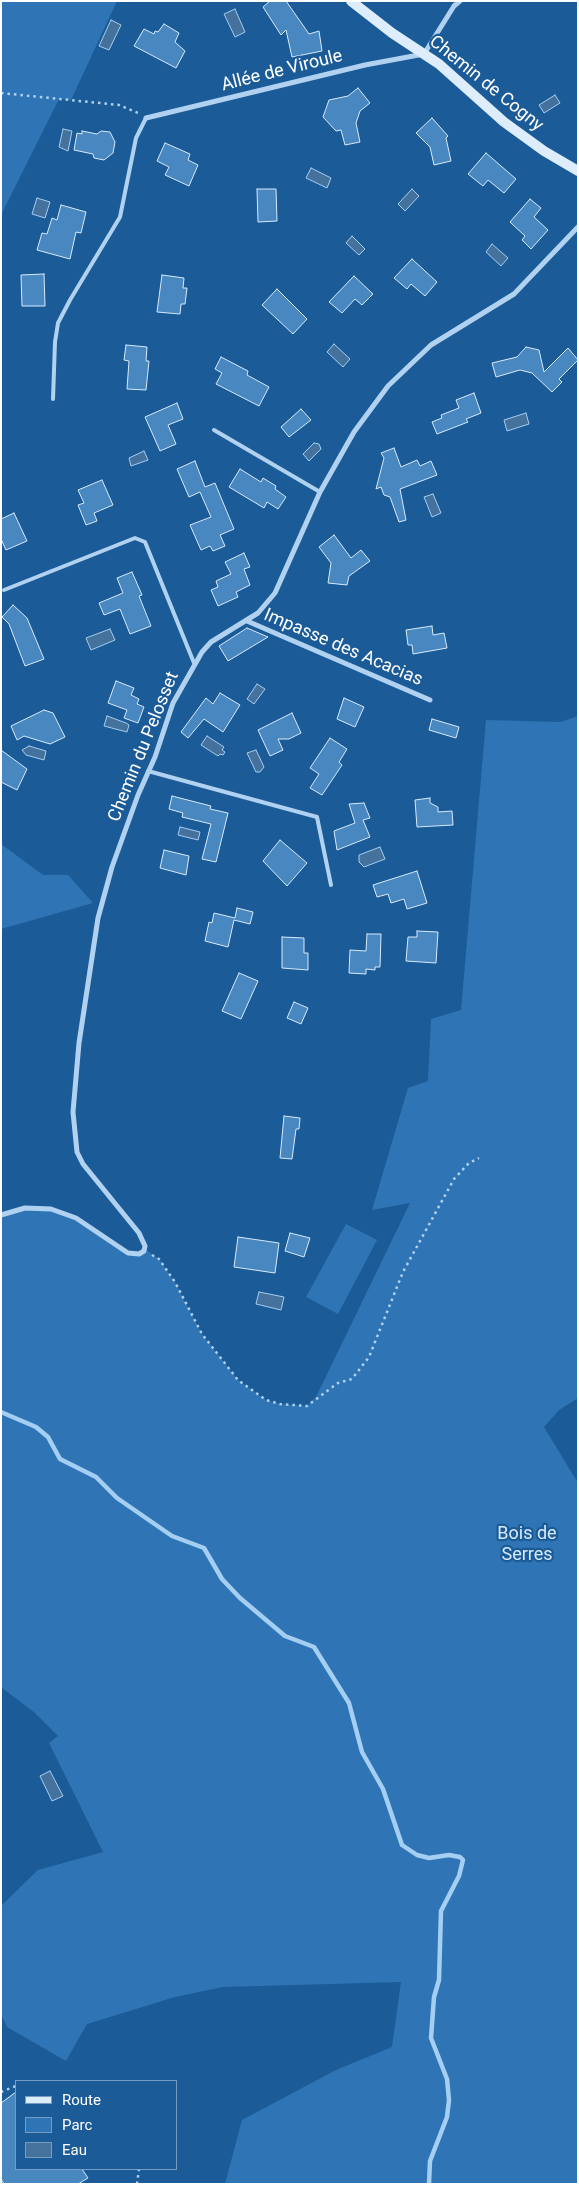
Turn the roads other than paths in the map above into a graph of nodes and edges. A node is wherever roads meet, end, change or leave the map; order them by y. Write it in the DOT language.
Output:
graph roads {
  1 [pos="352,1"];
  2 [pos="460,1"];
  3 [pos="424,54"];
  4 [pos="146,118"];
  5 [pos="578,171"];
  6 [pos="578,227"];
  7 [pos="53,399"];
  8 [pos="214,430"];
  9 [pos="320,492"];
  10 [pos="4,590"];
  11 [pos="246,621"];
  12 [pos="194,663"];
  13 [pos="430,700"];
  14 [pos="148,771"];
  15 [pos="331,885"];
  16 [pos="1,1215"];
  1 -- 3 [label="street, Chemin de Cogny"];
  2 -- 3 [label="street"];
  3 -- 4 [label="street, Allée de Viroule"];
  3 -- 5 [label="street, Chemin de Cogny"];
  4 -- 7 [label="lane"];
  6 -- 9 [label="street, Chemin du Pelosset"];
  8 -- 9 [label="lane"];
  9 -- 11 [label="street, Chemin du Pelosset"];
  10 -- 12 [label="lane"];
  11 -- 12 [label="street, Chemin du Pelosset"];
  11 -- 13 [label="street, Impasse des Acacias"];
  12 -- 14 [label="street, Chemin du Pelosset"];
  14 -- 15 [label="lane"];
  14 -- 16 [label="street, Chemin du Pelosset"];
}
